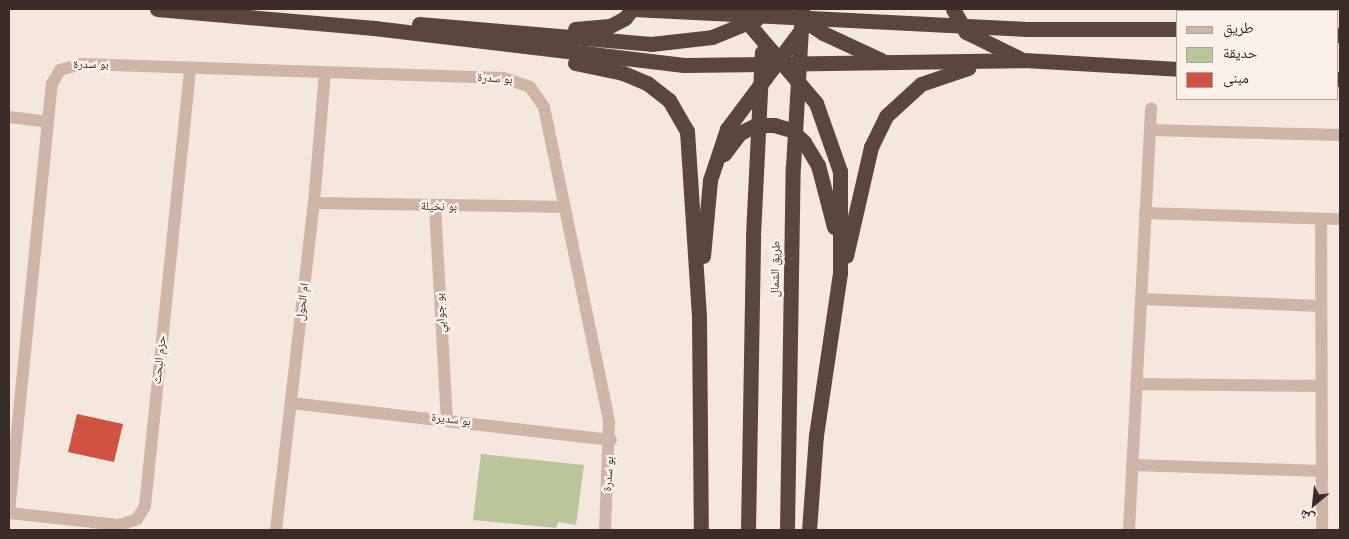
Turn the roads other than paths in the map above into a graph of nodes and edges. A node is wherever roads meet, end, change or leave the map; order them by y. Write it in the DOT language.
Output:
graph roads {
  1 [pos="157,9"];
  2 [pos="632,9"];
  3 [pos="736,9"];
  4 [pos="764,9"];
  5 [pos="769,9"];
  6 [pos="789,9"];
  7 [pos="821,9"];
  8 [pos="954,9"];
  9 [pos="804,16"];
  10 [pos="750,23"];
  11 [pos="374,28"];
  12 [pos="1176,29"];
  13 [pos="542,32"];
  14 [pos="1024,60"];
  15 [pos="779,61"];
  16 [pos="887,63"];
  17 [pos="190,69"];
  18 [pos="1176,69"];
  19 [pos="325,73"];
  20 [pos="1151,109"];
  21 [pos="9,117"];
  22 [pos="47,122"];
  23 [pos="1150,130"];
  24 [pos="1340,135"];
  25 [pos="710,180"];
  26 [pos="314,203"];
  27 [pos="435,207"];
  28 [pos="565,207"];
  29 [pos="1145,213"];
  30 [pos="1321,219"];
  31 [pos="1340,219"];
  32 [pos="840,273"];
  33 [pos="1141,299"];
  34 [pos="1321,306"];
  35 [pos="699,318"];
  36 [pos="1136,384"];
  37 [pos="1321,386"];
  38 [pos="291,403"];
  39 [pos="448,419"];
  40 [pos="610,440"];
  41 [pos="1132,465"];
  42 [pos="1321,471"];
  43 [pos="9,512"];
  44 [pos="276,530"];
  45 [pos="605,530"];
  46 [pos="700,530"];
  47 [pos="748,530"];
  48 [pos="787,530"];
  49 [pos="809,530"];
  50 [pos="1129,530"];
  51 [pos="1322,530"];
  1 -- 11 [label="highway"];
  2 -- 12 [label="highway"];
  2 -- 13 [label="highway"];
  3 -- 10 [label="highway"];
  4 -- 47 [label="highway, طريق الشمال"];
  5 -- 10 [label="highway"];
  6 -- 9 [label="highway"];
  7 -- 9 [label="highway"];
  8 -- 14 [label="highway"];
  9 -- 15 [label="highway"];
  9 -- 16 [label="highway"];
  9 -- 48 [label="highway, طريق الشمال"];
  10 -- 13 [label="highway"];
  10 -- 15 [label="highway"];
  11 -- 13 [label="highway"];
  11 -- 15 [label="highway"];
  11 -- 35 [label="highway"];
  14 -- 16 [label="highway"];
  14 -- 18 [label="highway"];
  14 -- 32 [label="highway"];
  15 -- 16 [label="highway"];
  15 -- 25 [label="highway"];
  15 -- 32 [label="highway"];
  17 -- 19 [label="street, بو سدرة"];
  17 -- 22 [label="street, بو سدرة"];
  17 -- 43 [label="street, حزم البحث"];
  19 -- 26 [label="street, ام الحول"];
  19 -- 28 [label="street, بو سدرة"];
  20 -- 23 [label="street"];
  21 -- 22 [label="street"];
  22 -- 43 [label="street, بو سدرة"];
  23 -- 24 [label="street"];
  23 -- 29 [label="street"];
  25 -- 32 [label="highway"];
  25 -- 35 [label="highway"];
  26 -- 27 [label="street, بو نخيلة"];
  26 -- 38 [label="street, ام الحول"];
  27 -- 28 [label="street, بو نخيلة"];
  27 -- 39 [label="street, بو جوابي"];
  28 -- 40 [label="street, بو سدرة"];
  29 -- 30 [label="street"];
  29 -- 33 [label="street"];
  30 -- 31 [label="street"];
  30 -- 34 [label="street"];
  32 -- 49 [label="highway"];
  33 -- 34 [label="street"];
  33 -- 36 [label="street"];
  34 -- 37 [label="street"];
  35 -- 46 [label="highway"];
  36 -- 37 [label="street"];
  36 -- 41 [label="street"];
  37 -- 42 [label="street"];
  38 -- 39 [label="street, بو سديرة"];
  38 -- 44 [label="street, ام الحول"];
  39 -- 40 [label="street, بو سديرة"];
  40 -- 45 [label="street, بو سدرة"];
  41 -- 42 [label="street"];
  41 -- 50 [label="street"];
  42 -- 51 [label="street"];
}
